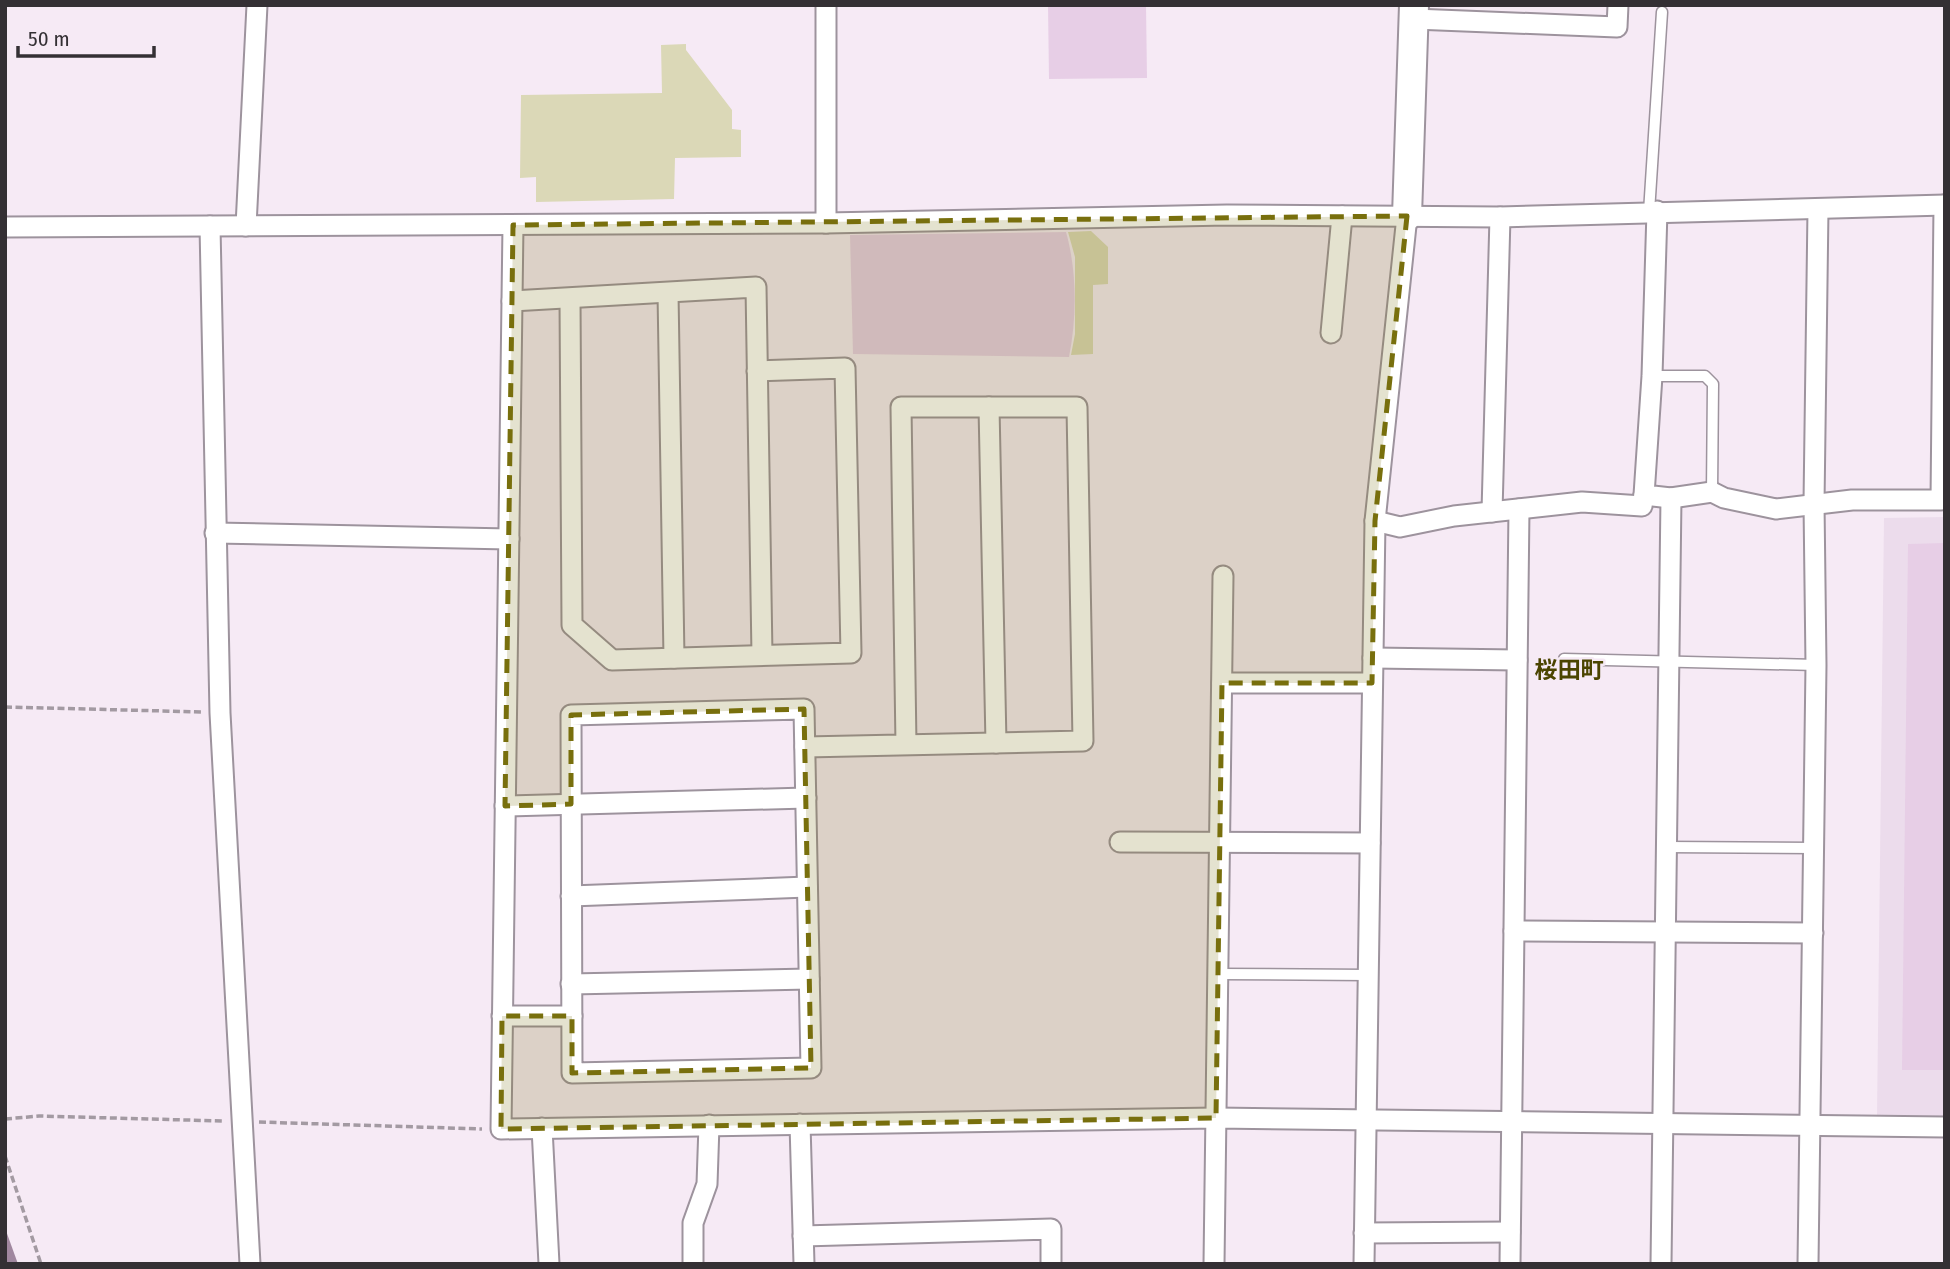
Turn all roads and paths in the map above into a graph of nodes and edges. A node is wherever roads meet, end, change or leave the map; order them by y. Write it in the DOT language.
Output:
graph roads {
  1 [pos="257,5"];
  2 [pos="826,5"];
  3 [pos="1618,5"];
  4 [pos="1414,12"];
  5 [pos="1662,12"];
  6 [pos="1944,205"];
  7 [pos="1818,209"];
  8 [pos="1653,211"];
  9 [pos="1342,216"];
  10 [pos="1407,216"];
  11 [pos="1500,217"];
  12 [pos="826,223"];
  13 [pos="513,225"];
  14 [pos="210,226"];
  15 [pos="246,226"];
  16 [pos="5,227"];
  17 [pos="668,293"];
  18 [pos="570,299"];
  19 [pos="512,301"];
  20 [pos="1331,333"];
  21 [pos="757,371"];
  22 [pos="1652,376"];
  23 [pos="989,407"];
  24 [pos="1943,459"];
  25 [pos="1712,492"];
  26 [pos="1644,495"];
  27 [pos="1671,498"];
  28 [pos="1814,503"];
  29 [pos="1519,509"];
  30 [pos="1492,512"];
  31 [pos="1375,521"];
  32 [pos="215,533"];
  33 [pos="509,539"];
  34 [pos="1223,576"];
  35 [pos="762,655"];
  36 [pos="674,658"];
  37 [pos="1373,659"];
  38 [pos="1564,659"];
  39 [pos="1517,660"];
  40 [pos="1669,663"];
  41 [pos="1816,664"];
  42 [pos="1222,683"];
  43 [pos="1372,683"];
  44 [pos="5,707"];
  45 [pos="220,713"];
  46 [pos="996,743"];
  47 [pos="906,745"];
  48 [pos="805,747"];
  49 [pos="806,798"];
  50 [pos="571,804"];
  51 [pos="505,806"];
  52 [pos="1120,842"];
  53 [pos="1220,842"];
  54 [pos="1370,843"];
  55 [pos="1666,847"];
  56 [pos="1814,848"];
  57 [pos="807,887"];
  58 [pos="571,896"];
  59 [pos="1514,931"];
  60 [pos="1665,932"];
  61 [pos="1813,933"];
  62 [pos="1218,974"];
  63 [pos="1368,975"];
  64 [pos="809,979"];
  65 [pos="571,984"];
  66 [pos="502,1016"];
  67 [pos="572,1016"];
  68 [pos="1216,1118"];
  69 [pos="5,1119"];
  70 [pos="1367,1121"];
  71 [pos="243,1122"];
  72 [pos="1512,1123"];
  73 [pos="800,1124"];
  74 [pos="1663,1124"];
  75 [pos="709,1125"];
  76 [pos="1811,1125"];
  77 [pos="1945,1127"];
  78 [pos="542,1128"];
  79 [pos="500,1129"];
  80 [pos="5,1156"];
  81 [pos="1510,1232"];
  82 [pos="1364,1233"];
  83 [pos="803,1236"];
  84 [pos="41,1264"];
  85 [pos="250,1264"];
  86 [pos="550,1264"];
  87 [pos="693,1264"];
  88 [pos="804,1264"];
  89 [pos="1051,1264"];
  90 [pos="1214,1264"];
  91 [pos="1364,1264"];
  92 [pos="1510,1264"];
  93 [pos="1661,1264"];
  94 [pos="1808,1264"];
  1 -- 15 [label="street"];
  2 -- 12 [label="street"];
  3 -- 4 [label="street"];
  4 -- 10 [label="street"];
  5 -- 8 [label="lane"];
  6 -- 7 [label="street"];
  6 -- 24 [label="street"];
  7 -- 8 [label="street"];
  7 -- 28 [label="street"];
  8 -- 11 [label="street"];
  8 -- 22 [label="street"];
  9 -- 10 [label="street"];
  9 -- 12 [label="street"];
  9 -- 20 [label="street"];
  10 -- 11 [label="street"];
  10 -- 31 [label="street"];
  11 -- 30 [label="street"];
  12 -- 13 [label="street"];
  13 -- 15 [label="street"];
  13 -- 19 [label="street"];
  14 -- 15 [label="street"];
  14 -- 16 [label="street"];
  14 -- 32 [label="street"];
  17 -- 18 [label="street"];
  17 -- 21 [label="street"];
  17 -- 36 [label="street"];
  18 -- 19 [label="street"];
  18 -- 36 [label="street"];
  19 -- 33 [label="street"];
  21 -- 35 [label="street"];
  21 -- 35 [label="street"];
  22 -- 25 [label="lane"];
  22 -- 26 [label="street"];
  23 -- 46 [label="street"];
  23 -- 46 [label="street"];
  23 -- 47 [label="street"];
  24 -- 28 [label="street"];
  25 -- 27 [label="street"];
  25 -- 28 [label="street"];
  26 -- 27 [label="street"];
  26 -- 29 [label="street"];
  27 -- 40 [label="street"];
  28 -- 41 [label="street"];
  29 -- 30 [label="street"];
  29 -- 39 [label="street"];
  30 -- 31 [label="street"];
  31 -- 37 [label="street"];
  32 -- 33 [label="street"];
  32 -- 45 [label="street"];
  33 -- 51 [label="street"];
  34 -- 42 [label="street"];
  35 -- 36 [label="street"];
  37 -- 39 [label="street"];
  37 -- 43 [label="street"];
  38 -- 40 [label="lane"];
  39 -- 59 [label="street"];
  40 -- 41 [label="lane"];
  40 -- 55 [label="street"];
  41 -- 56 [label="street"];
  42 -- 43 [label="street"];
  42 -- 53 [label="street"];
  43 -- 54 [label="street"];
  44 -- 45 [label="path"];
  45 -- 71 [label="street"];
  46 -- 47 [label="street"];
  47 -- 48 [label="street"];
  48 -- 49 [label="street"];
  48 -- 50 [label="street"];
  49 -- 50 [label="street"];
  49 -- 57 [label="street"];
  50 -- 51 [label="street"];
  50 -- 58 [label="street"];
  51 -- 66 [label="street"];
  52 -- 53 [label="street"];
  53 -- 54 [label="street"];
  53 -- 62 [label="street"];
  54 -- 63 [label="street"];
  55 -- 56 [label="lane"];
  55 -- 60 [label="street"];
  56 -- 61 [label="street"];
  57 -- 58 [label="street"];
  57 -- 64 [label="street"];
  58 -- 65 [label="street"];
  59 -- 60 [label="street"];
  59 -- 72 [label="street"];
  60 -- 61 [label="street"];
  60 -- 74 [label="street"];
  61 -- 76 [label="street"];
  62 -- 63 [label="lane"];
  62 -- 68 [label="street"];
  63 -- 70 [label="street"];
  64 -- 65 [label="street"];
  64 -- 67 [label="street"];
  65 -- 67 [label="street"];
  66 -- 67 [label="street"];
  66 -- 79 [label="street"];
  68 -- 70 [label="street"];
  68 -- 73 [label="street"];
  68 -- 90 [label="street"];
  69 -- 71 [label="path"];
  70 -- 72 [label="street"];
  70 -- 82 [label="street"];
  71 -- 79 [label="path"];
  71 -- 85 [label="street"];
  72 -- 74 [label="street"];
  72 -- 81 [label="street"];
  73 -- 75 [label="street"];
  73 -- 83 [label="street"];
  74 -- 76 [label="street"];
  74 -- 93 [label="street"];
  75 -- 78 [label="street"];
  75 -- 87 [label="street"];
  76 -- 77 [label="street"];
  76 -- 94 [label="street"];
  78 -- 79 [label="street"];
  78 -- 86 [label="street"];
  80 -- 84 [label="path"];
  81 -- 82 [label="street"];
  81 -- 92 [label="street"];
  82 -- 91 [label="street"];
  83 -- 88 [label="street"];
  83 -- 89 [label="street"];
}
